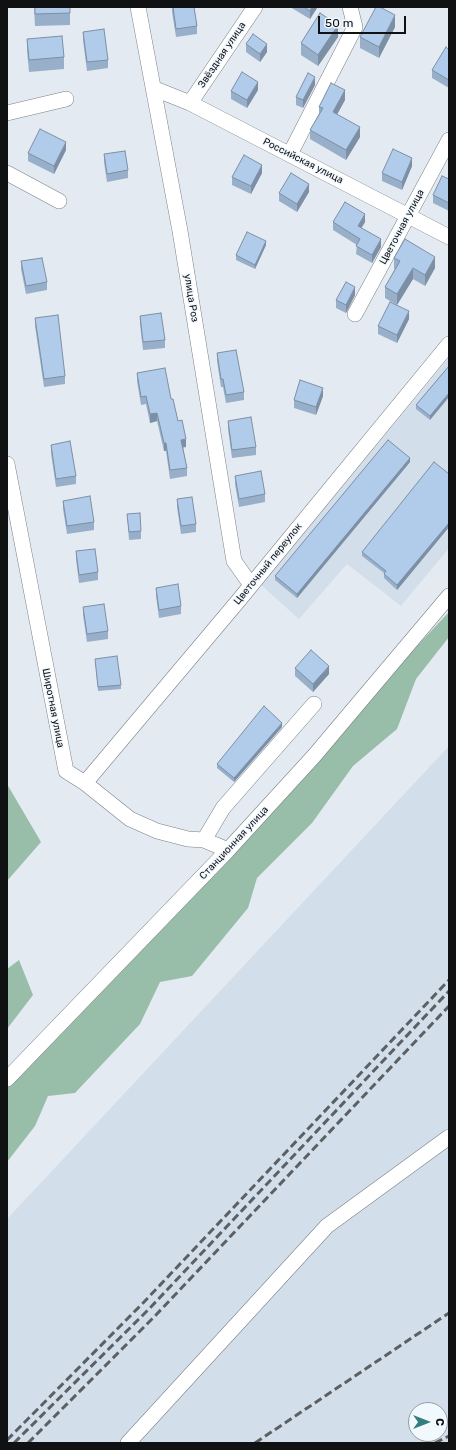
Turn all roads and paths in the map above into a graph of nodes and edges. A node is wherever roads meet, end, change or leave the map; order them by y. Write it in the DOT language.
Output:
graph roads {
  1 [pos="138,7"];
  2 [pos="255,7"];
  3 [pos="350,7"];
  4 [pos="155,89"];
  5 [pos="66,98"];
  6 [pos="190,103"];
  7 [pos="7,113"];
  8 [pos="449,140"];
  9 [pos="290,154"];
  10 [pos="7,173"];
  11 [pos="59,201"];
  12 [pos="408,215"];
  13 [pos="449,237"];
  14 [pos="355,314"];
  15 [pos="449,344"];
  16 [pos="7,464"];
  17 [pos="251,585"];
  18 [pos="449,596"];
  19 [pos="314,704"];
  20 [pos="85,782"];
  21 [pos="204,840"];
  22 [pos="228,850"];
  23 [pos="7,1079"];
  24 [pos="449,1137"];
  25 [pos="128,1443"];
  1 -- 4 [label="street, улица Роз"];
  2 -- 6 [label="street, Звёздная улица"];
  3 -- 9 [label="street"];
  4 -- 6 [label="street, Российская улица"];
  4 -- 17 [label="street, улица Роз"];
  5 -- 7 [label="street"];
  6 -- 9 [label="street, Российская улица"];
  8 -- 12 [label="street, Цветочная улица"];
  9 -- 12 [label="street, Российская улица"];
  10 -- 11 [label="street"];
  12 -- 13 [label="street, Российская улица"];
  12 -- 14 [label="street, Цветочная улица"];
  15 -- 17 [label="street, Цветочный переулок"];
  16 -- 20 [label="street, Широтная улица"];
  17 -- 20 [label="street, Цветочный переулок"];
  18 -- 22 [label="street, Станционная улица"];
  19 -- 21 [label="street"];
  20 -- 21 [label="street, Широтная улица"];
  21 -- 22 [label="street, Широтная улица"];
  22 -- 23 [label="street, Станционная улица"];
  24 -- 25 [label="street"];
}
